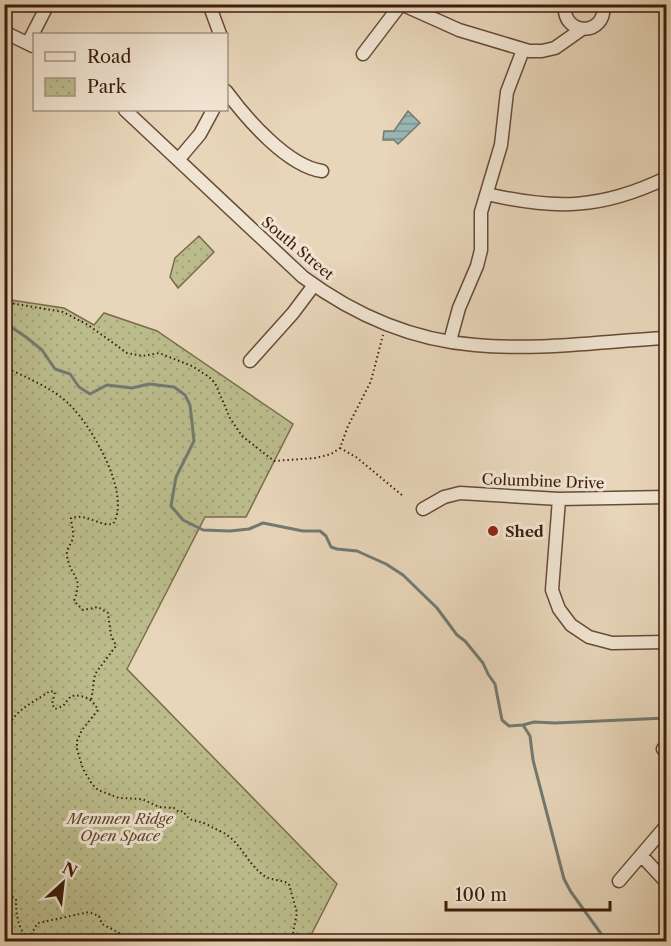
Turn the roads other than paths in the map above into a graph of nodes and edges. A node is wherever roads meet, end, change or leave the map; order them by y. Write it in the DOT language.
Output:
graph roads {
  1 [pos="48,4"];
  2 [pos="209,4"];
  3 [pos="401,4"];
  4 [pos="565,4"];
  5 [pos="603,4"];
  6 [pos="582,29"];
  7 [pos="4,32"];
  8 [pos="36,33"];
  9 [pos="220,33"];
  10 [pos="31,45"];
  11 [pos="523,50"];
  12 [pos="363,54"];
  13 [pos="228,94"];
  14 [pos="126,111"];
  15 [pos="212,111"];
  16 [pos="178,160"];
  17 [pos="322,171"];
  18 [pos="666,178"];
  19 [pos="487,194"];
  20 [pos="314,285"];
  21 [pos="666,338"];
  22 [pos="450,341"];
  23 [pos="250,361"];
  24 [pos="666,497"];
  25 [pos="559,499"];
  26 [pos="423,509"];
  27 [pos="666,642"];
  28 [pos="666,826"];
  29 [pos="640,855"];
  30 [pos="619,881"];
  31 [pos="666,882"];
  1 -- 8 [label="street"];
  2 -- 9 [label="street"];
  3 -- 11 [label="street"];
  3 -- 12 [label="street"];
  4 -- 6 [label="street"];
  5 -- 6 [label="street"];
  6 -- 11 [label="street"];
  7 -- 10 [label="street"];
  11 -- 19 [label="street"];
  13 -- 17 [label="street"];
  14 -- 16 [label="street, South Street"];
  15 -- 16 [label="street"];
  16 -- 20 [label="street, South Street"];
  18 -- 19 [label="street"];
  19 -- 22 [label="street"];
  20 -- 22 [label="street, South Street"];
  20 -- 23 [label="street"];
  21 -- 22 [label="street, South Street"];
  24 -- 25 [label="street, Columbine Drive"];
  25 -- 26 [label="street, Columbine Drive"];
  25 -- 27 [label="street"];
  28 -- 29 [label="street"];
  29 -- 30 [label="street"];
  29 -- 31 [label="street"];
}
